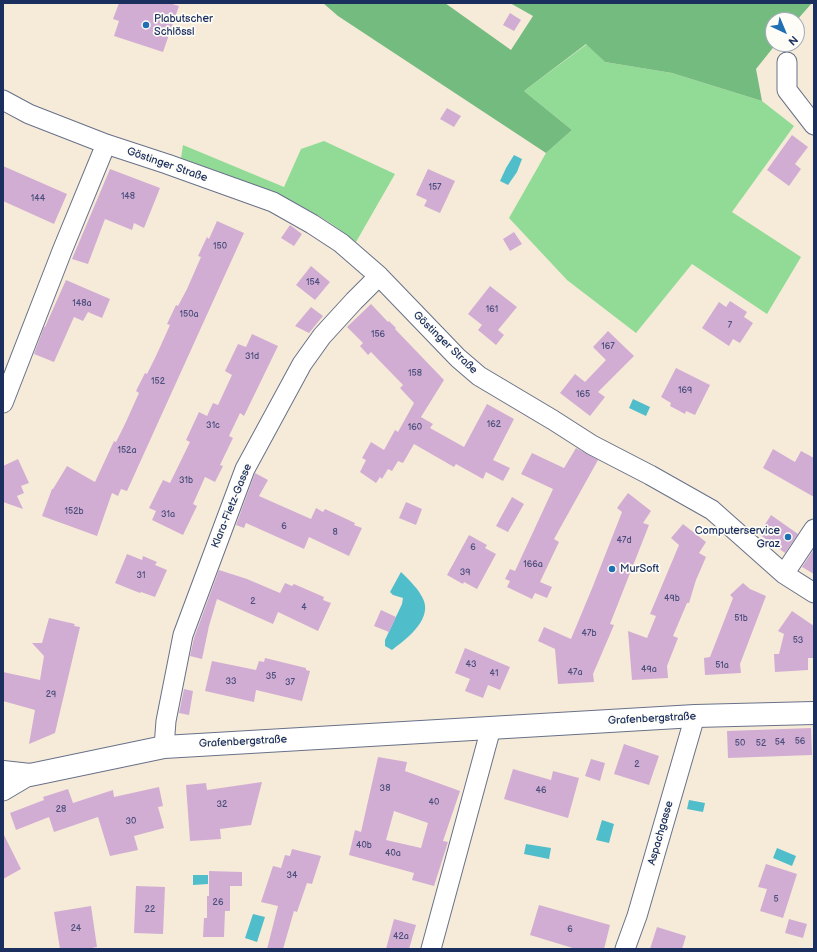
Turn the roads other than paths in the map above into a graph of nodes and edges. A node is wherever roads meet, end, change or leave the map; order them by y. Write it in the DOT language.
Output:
graph roads {
  1 [pos="787,62"];
  2 [pos="3,100"];
  3 [pos="814,125"];
  4 [pos="106,144"];
  5 [pos="379,276"];
  6 [pos="3,403"];
  7 [pos="814,529"];
  8 [pos="784,574"];
  9 [pos="814,593"];
  10 [pos="814,713"];
  11 [pos="695,716"];
  12 [pos="491,728"];
  13 [pos="164,747"];
  14 [pos="3,772"];
  15 [pos="30,775"];
  16 [pos="3,791"];
  17 [pos="430,949"];
  18 [pos="625,949"];
  1 -- 3 [label="street"];
  2 -- 4 [label="street, Göstinger Straße"];
  4 -- 5 [label="street, Göstinger Straße"];
  4 -- 6 [label="street"];
  5 -- 8 [label="street, Göstinger Straße"];
  5 -- 13 [label="street, Klara-Fietz-Gasse"];
  7 -- 8 [label="street"];
  8 -- 9 [label="street, Göstinger Straße"];
  10 -- 11 [label="street, Grafenbergstraße"];
  11 -- 12 [label="street, Grafenbergstraße"];
  11 -- 18 [label="street, Aspachgasse"];
  12 -- 13 [label="street, Grafenbergstraße"];
  12 -- 17 [label="street"];
  13 -- 15 [label="street, Grafenbergstraße"];
  14 -- 15 [label="street"];
  15 -- 16 [label="street, Grafenbergstraße"];
}
